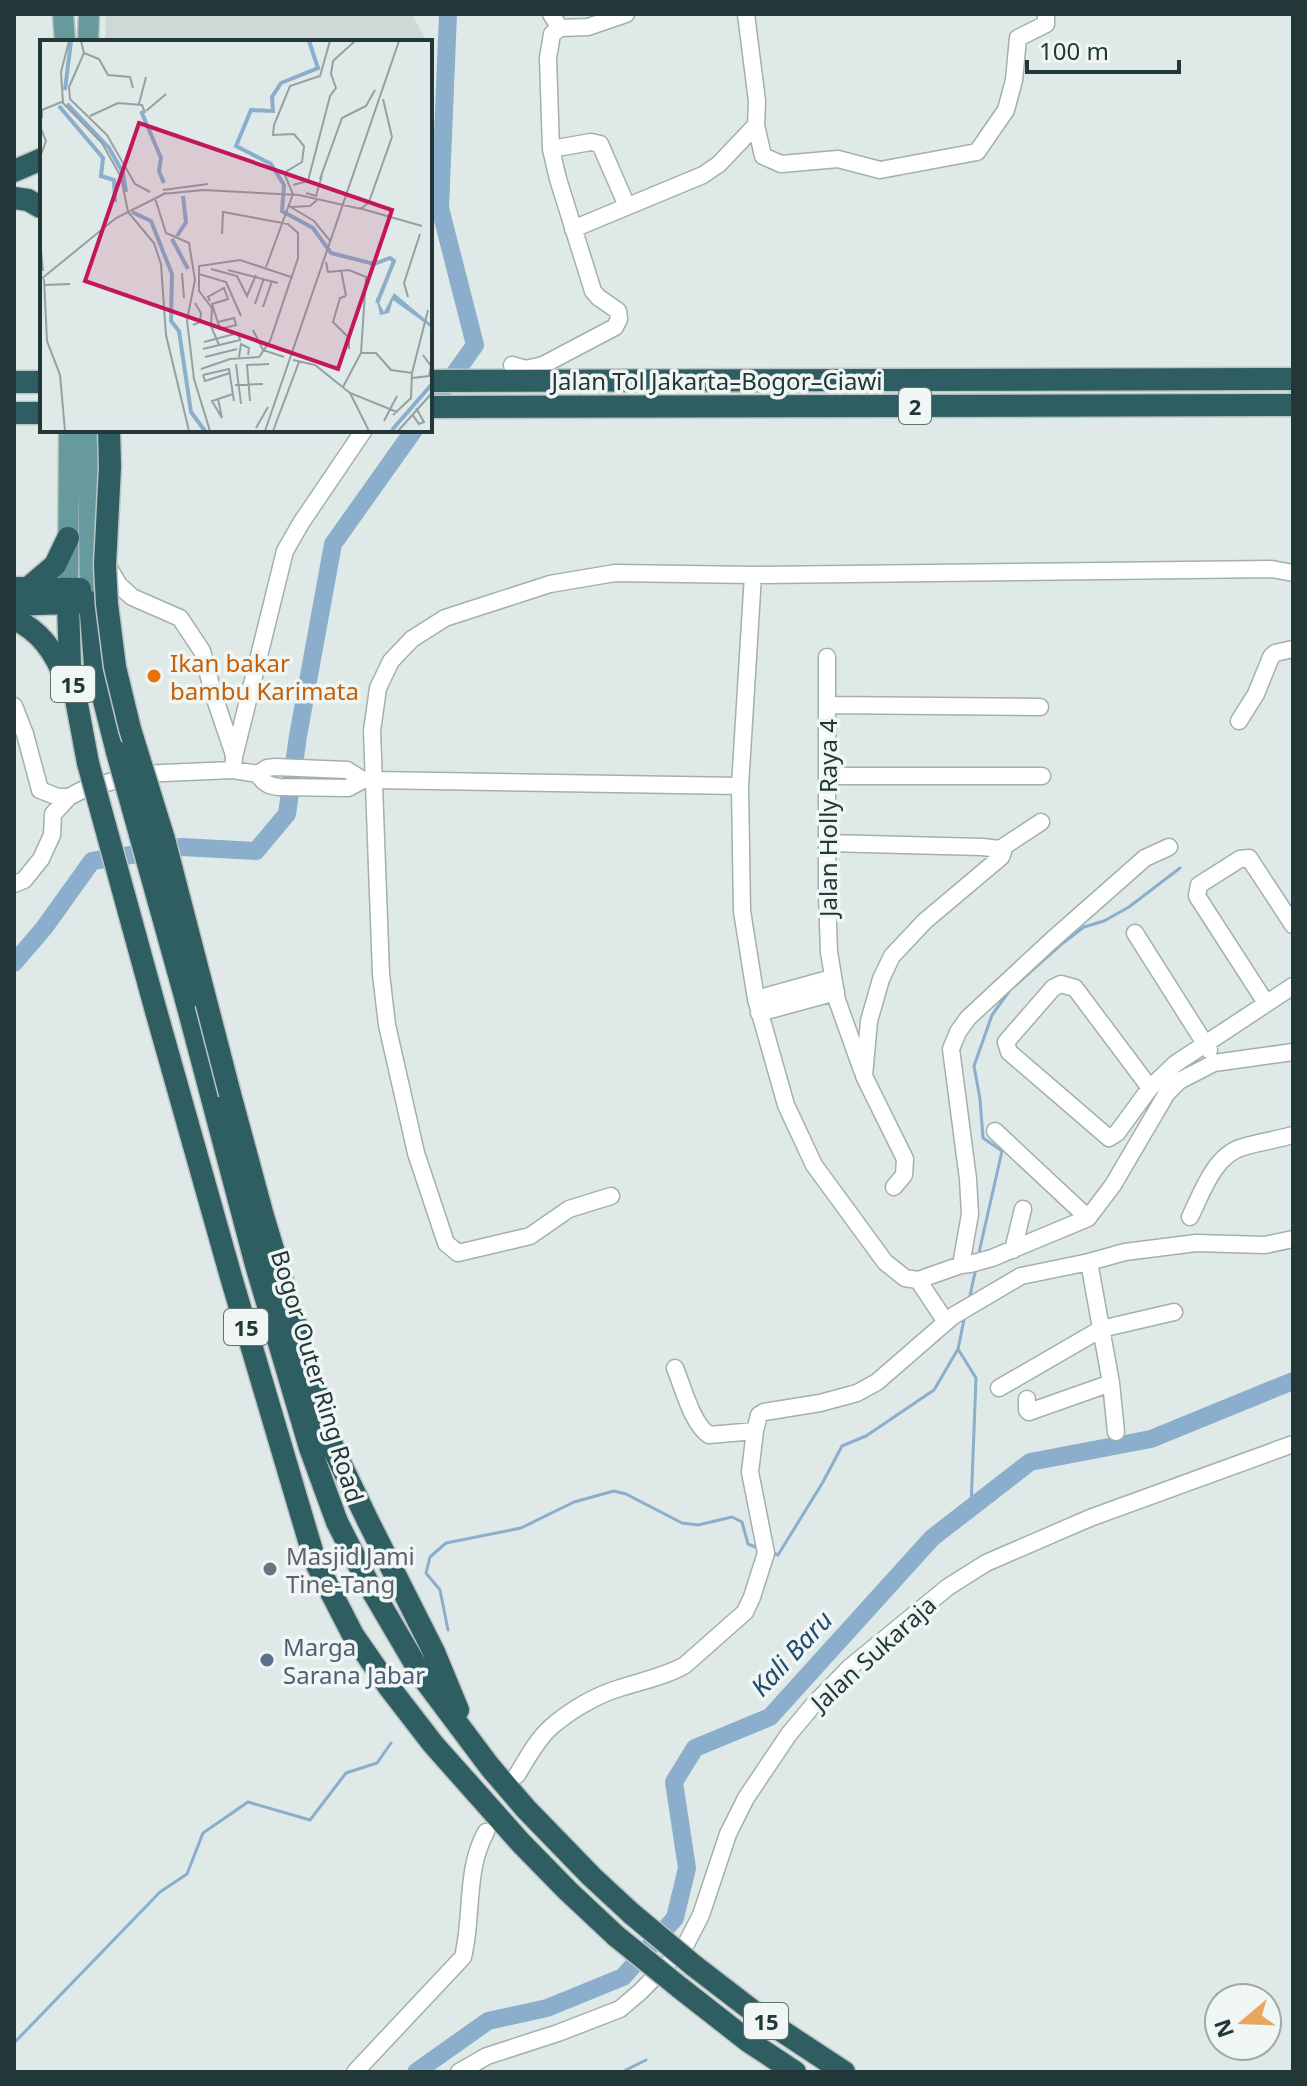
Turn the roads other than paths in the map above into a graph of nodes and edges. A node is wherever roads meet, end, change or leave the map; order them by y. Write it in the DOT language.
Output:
graph roads {
  1 [pos="63,14"];
  2 [pos="89,14"];
  3 [pos="626,14"];
  4 [pos="746,14"];
  5 [pos="1046,14"];
  6 [pos="556,21"];
  7 [pos="65,40"];
  8 [pos="88,40"];
  9 [pos="756,125"];
  10 [pos="551,149"];
  11 [pos="40,160"];
  12 [pos="14,171"];
  13 [pos="14,201"];
  14 [pos="40,201"];
  15 [pos="627,206"];
  16 [pos="40,207"];
  17 [pos="40,213"];
  18 [pos="573,229"];
  19 [pos="512,365"];
  20 [pos="1293,379"];
  21 [pos="432,381"];
  22 [pos="14,382"];
  23 [pos="40,382"];
  24 [pos="1293,405"];
  25 [pos="432,407"];
  26 [pos="14,413"];
  27 [pos="40,413"];
  28 [pos="69,432"];
  29 [pos="87,432"];
  30 [pos="109,432"];
  31 [pos="363,432"];
  32 [pos="78,467"];
  33 [pos="68,538"];
  34 [pos="88,561"];
  35 [pos="1293,573"];
  36 [pos="753,575"];
  37 [pos="19,594"];
  38 [pos="78,596"];
  39 [pos="14,619"];
  40 [pos="1293,649"];
  41 [pos="827,657"];
  42 [pos="827,705"];
  43 [pos="14,706"];
  44 [pos="1040,707"];
  45 [pos="1239,721"];
  46 [pos="81,729"];
  47 [pos="234,763"];
  48 [pos="258,774"];
  49 [pos="827,776"];
  50 [pos="1042,776"];
  51 [pos="369,780"];
  52 [pos="740,786"];
  53 [pos="69,797"];
  54 [pos="1041,822"];
  55 [pos="827,843"];
  56 [pos="1169,847"];
  57 [pos="1000,849"];
  58 [pos="14,884"];
  59 [pos="1293,925"];
  60 [pos="1135,933"];
  61 [pos="834,985"];
  62 [pos="1293,986"];
  63 [pos="1266,1003"];
  64 [pos="758,1006"];
  65 [pos="1206,1043"];
  66 [pos="1293,1052"];
  67 [pos="1214,1063"];
  68 [pos="864,1076"];
  69 [pos="1150,1088"];
  70 [pos="995,1131"];
  71 [pos="1293,1135"];
  72 [pos="894,1187"];
  73 [pos="611,1196"];
  74 [pos="1023,1209"];
  75 [pos="1190,1217"];
  76 [pos="1088,1218"];
  77 [pos="1293,1239"];
  78 [pos="1013,1250"];
  79 [pos="1089,1262"];
  80 [pos="965,1264"];
  81 [pos="918,1280"];
  82 [pos="1174,1312"];
  83 [pos="950,1319"];
  84 [pos="1101,1329"];
  85 [pos="675,1368"];
  86 [pos="1111,1383"];
  87 [pos="999,1388"];
  88 [pos="1027,1399"];
  89 [pos="755,1431"];
  90 [pos="1116,1432"];
  91 [pos="1293,1444"];
  92 [pos="469,1739"];
  93 [pos="517,1775"];
  94 [pos="486,1832"];
  95 [pos="355,2072"];
  96 [pos="459,2072"];
  97 [pos="795,2072"];
  98 [pos="844,2072"];
  1 -- 7 [label="main road"];
  2 -- 8 [label="main road"];
  3 -- 6 [label="street"];
  4 -- 9 [label="street"];
  5 -- 9 [label="street"];
  6 -- 10 [label="street"];
  9 -- 15 [label="street"];
  10 -- 15 [label="street"];
  10 -- 18 [label="street"];
  11 -- 12 [label="highway"];
  13 -- 14 [label="highway"];
  13 -- 16 [label="highway, bridge"];
  13 -- 17 [label="highway"];
  15 -- 18 [label="street"];
  18 -- 19 [label="street"];
  20 -- 21 [label="highway, Jalan Tol Jakarta–Bogor–Ciawi / 2"];
  22 -- 23 [label="highway"];
  24 -- 25 [label="highway, Jalan Tol Jakarta–Bogor–Ciawi / 2"];
  26 -- 27 [label="highway"];
  28 -- 32 [label="main road"];
  29 -- 32 [label="main road"];
  30 -- 92 [label="highway, bridge"];
  31 -- 47 [label="street"];
  32 -- 33 [label="main road"];
  32 -- 34 [label="main road"];
  33 -- 37 [label="highway"];
  33 -- 38 [label="main road"];
  34 -- 38 [label="main road"];
  34 -- 47 [label="street"];
  35 -- 36 [label="street"];
  36 -- 51 [label="street"];
  36 -- 52 [label="street"];
  37 -- 38 [label="highway"];
  38 -- 46 [label="highway, 15"];
  38 -- 92 [label="highway, Bogor Outer Ring Road / 15, bridge"];
  39 -- 46 [label="highway"];
  40 -- 45 [label="street"];
  41 -- 42 [label="street, Jalan Holly Raya 4"];
  42 -- 44 [label="street"];
  42 -- 49 [label="street, Jalan Holly Raya 4"];
  43 -- 53 [label="street"];
  46 -- 97 [label="highway, 15, bridge"];
  47 -- 48 [label="street"];
  47 -- 53 [label="street"];
  48 -- 51 [label="street"];
  48 -- 51 [label="street"];
  49 -- 50 [label="street"];
  49 -- 55 [label="street, Jalan Holly Raya 4"];
  51 -- 52 [label="street"];
  51 -- 73 [label="street"];
  52 -- 64 [label="street"];
  53 -- 58 [label="street"];
  54 -- 57 [label="street"];
  55 -- 57 [label="street"];
  55 -- 61 [label="street, Jalan Holly Raya 4"];
  56 -- 80 [label="street"];
  57 -- 68 [label="street"];
  59 -- 63 [label="street"];
  60 -- 65 [label="street"];
  61 -- 64 [label="street"];
  61 -- 68 [label="street, Jalan Holly Raya 4"];
  62 -- 63 [label="street"];
  63 -- 65 [label="street"];
  64 -- 81 [label="street"];
  65 -- 67 [label="street"];
  65 -- 69 [label="street"];
  66 -- 67 [label="street"];
  67 -- 76 [label="street"];
  68 -- 72 [label="street, Jalan Holly Raya 4"];
  69 -- 69 [label="street"];
  70 -- 76 [label="street"];
  71 -- 75 [label="street"];
  74 -- 78 [label="street"];
  76 -- 78 [label="street"];
  77 -- 79 [label="street"];
  78 -- 80 [label="street"];
  79 -- 83 [label="street"];
  79 -- 84 [label="street"];
  80 -- 81 [label="street"];
  81 -- 83 [label="street"];
  82 -- 84 [label="street"];
  83 -- 89 [label="street"];
  84 -- 86 [label="street"];
  84 -- 87 [label="street"];
  85 -- 89 [label="street"];
  86 -- 88 [label="street"];
  86 -- 90 [label="street"];
  89 -- 93 [label="street"];
  91 -- 96 [label="street, Jalan Sukaraja"];
  92 -- 98 [label="highway, Bogor Outer Ring Road / 15, bridge"];
  94 -- 95 [label="street"];
}
